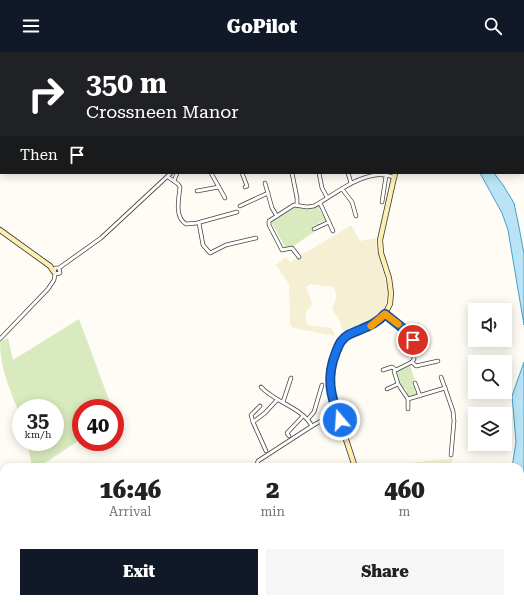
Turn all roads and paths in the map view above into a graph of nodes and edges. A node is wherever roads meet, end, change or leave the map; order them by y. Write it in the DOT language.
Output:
graph roads {
  1 [pos="170,174"];
  2 [pos="177,174"];
  3 [pos="212,174"];
  4 [pos="242,174"];
  5 [pos="292,174"];
  6 [pos="319,174"];
  7 [pos="348,174"];
  8 [pos="376,174"];
  9 [pos="395,175"];
  10 [pos="386,176"];
  11 [pos="168,177"];
  12 [pos="174,181"];
  13 [pos="265,183"];
  14 [pos="351,183"];
  15 [pos="219,187"];
  16 [pos="245,187"];
  17 [pos="342,189"];
  18 [pos="198,191"];
  19 [pos="268,193"];
  20 [pos="327,197"];
  21 [pos="225,198"];
  22 [pos="382,202"];
  23 [pos="320,203"];
  24 [pos="297,205"];
  25 [pos="240,206"];
  26 [pos="237,212"];
  27 [pos="277,216"];
  28 [pos="356,216"];
  29 [pos="329,222"];
  30 [pos="199,223"];
  31 [pos="314,229"];
  32 [pos="0,230"];
  33 [pos="334,231"];
  34 [pos="256,238"];
  35 [pos="298,256"];
  36 [pos="56,270"];
  37 [pos="385,314"];
  38 [pos="410,328"];
  39 [pos="0,338"];
  40 [pos="410,341"];
  41 [pos="438,361"];
  42 [pos="412,362"];
  43 [pos="383,370"];
  44 [pos="395,370"];
  45 [pos="441,377"];
  46 [pos="291,378"];
  47 [pos="415,383"];
  48 [pos="398,384"];
  49 [pos="322,385"];
  50 [pos="261,387"];
  51 [pos="445,388"];
  52 [pos="387,389"];
  53 [pos="420,396"];
  54 [pos="408,399"];
  55 [pos="277,400"];
  56 [pos="283,402"];
  57 [pos="260,406"];
  58 [pos="408,409"];
  59 [pos="337,412"];
  60 [pos="303,416"];
  61 [pos="308,419"];
  62 [pos="253,422"];
  63 [pos="312,426"];
  64 [pos="289,436"];
  65 [pos="266,451"];
  66 [pos="451,455"];
  67 [pos="257,463"];
  68 [pos="354,463"];
  1 -- 11 [label="street"];
  2 -- 12 [label="street"];
  3 -- 15 [label="street"];
  4 -- 16 [label="street"];
  5 -- 24 [label="street"];
  6 -- 20 [label="street"];
  7 -- 14 [label="street"];
  8 -- 10 [label="street"];
  8 -- 14 [label="street"];
  9 -- 10 [label="street"];
  9 -- 37 [label="street"];
  10 -- 22 [label="street"];
  11 -- 12 [label="street"];
  11 -- 36 [label="street"];
  12 -- 30 [label="street"];
  13 -- 19 [label="street"];
  14 -- 17 [label="street"];
  15 -- 18 [label="street"];
  15 -- 21 [label="street"];
  17 -- 20 [label="street"];
  17 -- 28 [label="street"];
  19 -- 25 [label="street"];
  19 -- 27 [label="street"];
  20 -- 23 [label="street"];
  23 -- 24 [label="street"];
  23 -- 29 [label="street"];
  24 -- 27 [label="street"];
  26 -- 30 [label="street"];
  27 -- 35 [label="street"];
  29 -- 31 [label="street"];
  29 -- 33 [label="street"];
  30 -- 34 [label="street"];
  32 -- 36 [label="street"];
  36 -- 39 [label="street"];
  37 -- 40 [label="street"];
  37 -- 59 [label="street"];
  38 -- 40 [label="street"];
  40 -- 42 [label="street"];
  41 -- 42 [label="street"];
  42 -- 44 [label="street"];
  43 -- 44 [label="street"];
  44 -- 48 [label="street"];
  45 -- 51 [label="street"];
  46 -- 56 [label="street"];
  47 -- 53 [label="street"];
  48 -- 52 [label="street"];
  48 -- 54 [label="street"];
  49 -- 61 [label="street"];
  50 -- 55 [label="street"];
  51 -- 53 [label="street"];
  51 -- 66 [label="street"];
  53 -- 54 [label="street"];
  54 -- 58 [label="street"];
  55 -- 56 [label="street"];
  55 -- 62 [label="street"];
  56 -- 60 [label="street"];
  57 -- 62 [label="street"];
  59 -- 63 [label="street"];
  59 -- 68 [label="street"];
  60 -- 61 [label="street"];
  60 -- 64 [label="street"];
  61 -- 63 [label="street"];
  62 -- 65 [label="street"];
  63 -- 67 [label="street"];
}
